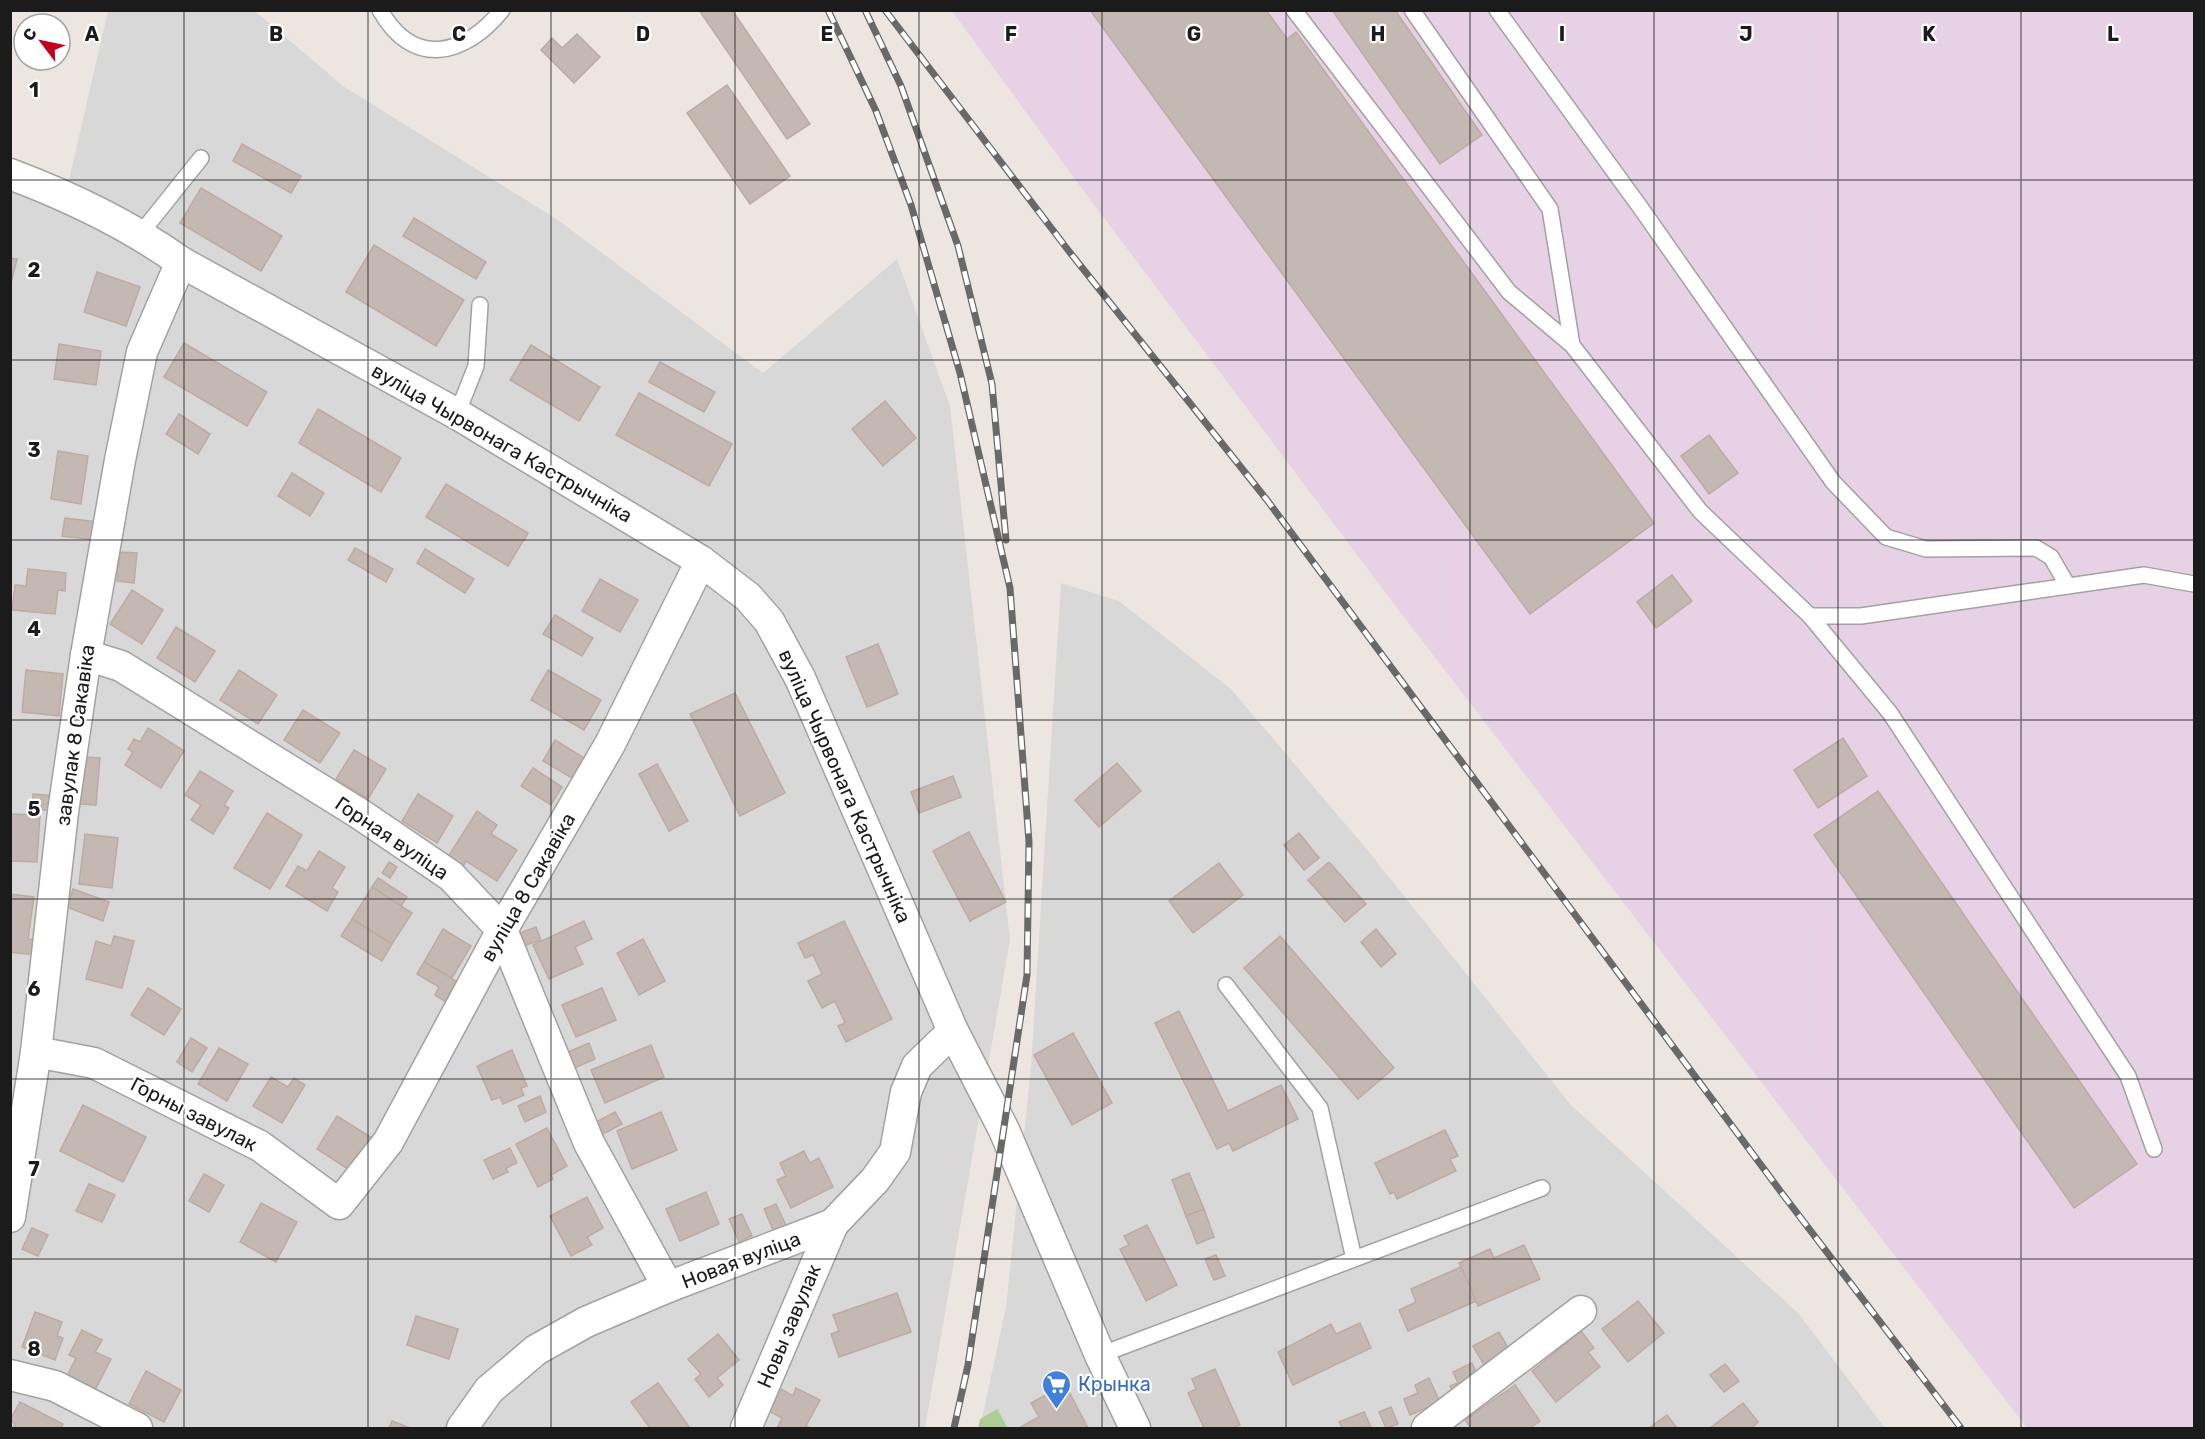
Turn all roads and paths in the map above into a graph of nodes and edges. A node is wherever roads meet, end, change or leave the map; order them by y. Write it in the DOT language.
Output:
graph roads {
  1 [pos="380,10"];
  2 [pos="502,10"];
  3 [pos="1294,10"];
  4 [pos="1412,10"];
  5 [pos="1497,10"];
  6 [pos="201,158"];
  7 [pos="10,174"];
  8 [pos="141,233"];
  9 [pos="181,262"];
  10 [pos="480,305"];
  11 [pos="1572,345"];
  12 [pos="456,414"];
  13 [pos="701,561"];
  14 [pos="2194,584"];
  15 [pos="2068,586"];
  16 [pos="1810,616"];
  17 [pos="86,655"];
  18 [pos="502,930"];
  19 [pos="1226,985"];
  20 [pos="953,1031"];
  21 [pos="36,1052"];
  22 [pos="2154,1149"];
  23 [pos="1542,1188"];
  24 [pos="339,1204"];
  25 [pos="10,1217"];
  26 [pos="833,1224"];
  27 [pos="1354,1259"];
  28 [pos="668,1287"];
  29 [pos="1581,1311"];
  30 [pos="1100,1354"];
  31 [pos="10,1376"];
  32 [pos="137,1428"];
  33 [pos="462,1428"];
  34 [pos="746,1428"];
  35 [pos="1135,1428"];
  36 [pos="1427,1428"];
  1 -- 2 [label="lane"];
  3 -- 11 [label="lane"];
  4 -- 11 [label="lane"];
  5 -- 15 [label="lane"];
  6 -- 8 [label="lane"];
  7 -- 8 [label="street, вуліца Чырвонага Кастрычніка"];
  8 -- 9 [label="street, вуліца Чырвонага Кастрычніка"];
  9 -- 12 [label="street, вуліца Чырвонага Кастрычніка"];
  9 -- 17 [label="street, завулак 8 Сакавіка"];
  10 -- 12 [label="lane"];
  11 -- 16 [label="lane"];
  12 -- 13 [label="street, вуліца Чырвонага Кастрычніка"];
  13 -- 18 [label="street, вуліца 8 Сакавіка"];
  13 -- 20 [label="street, вуліца Чырвонага Кастрычніка"];
  14 -- 15 [label="lane"];
  15 -- 16 [label="lane"];
  16 -- 22 [label="lane"];
  17 -- 18 [label="street, Горная вуліца"];
  17 -- 21 [label="street, завулак 8 Сакавіка"];
  18 -- 24 [label="street, вуліца 8 Сакавіка"];
  18 -- 28 [label="street, Горная вуліца"];
  19 -- 27 [label="lane"];
  20 -- 26 [label="street, Новая вуліца"];
  20 -- 30 [label="street, вуліца Чырвонага Кастрычніка"];
  21 -- 24 [label="street, Горны завулак"];
  21 -- 25 [label="street, завулак 8 Сакавіка"];
  23 -- 27 [label="lane"];
  26 -- 28 [label="street, Новая вуліца"];
  26 -- 34 [label="street, Новы завулак"];
  27 -- 30 [label="lane"];
  28 -- 33 [label="street, Новая вуліца"];
  29 -- 36 [label="street"];
  30 -- 35 [label="street, вуліца Чырвонага Кастрычніка"];
  31 -- 32 [label="street"];
}
